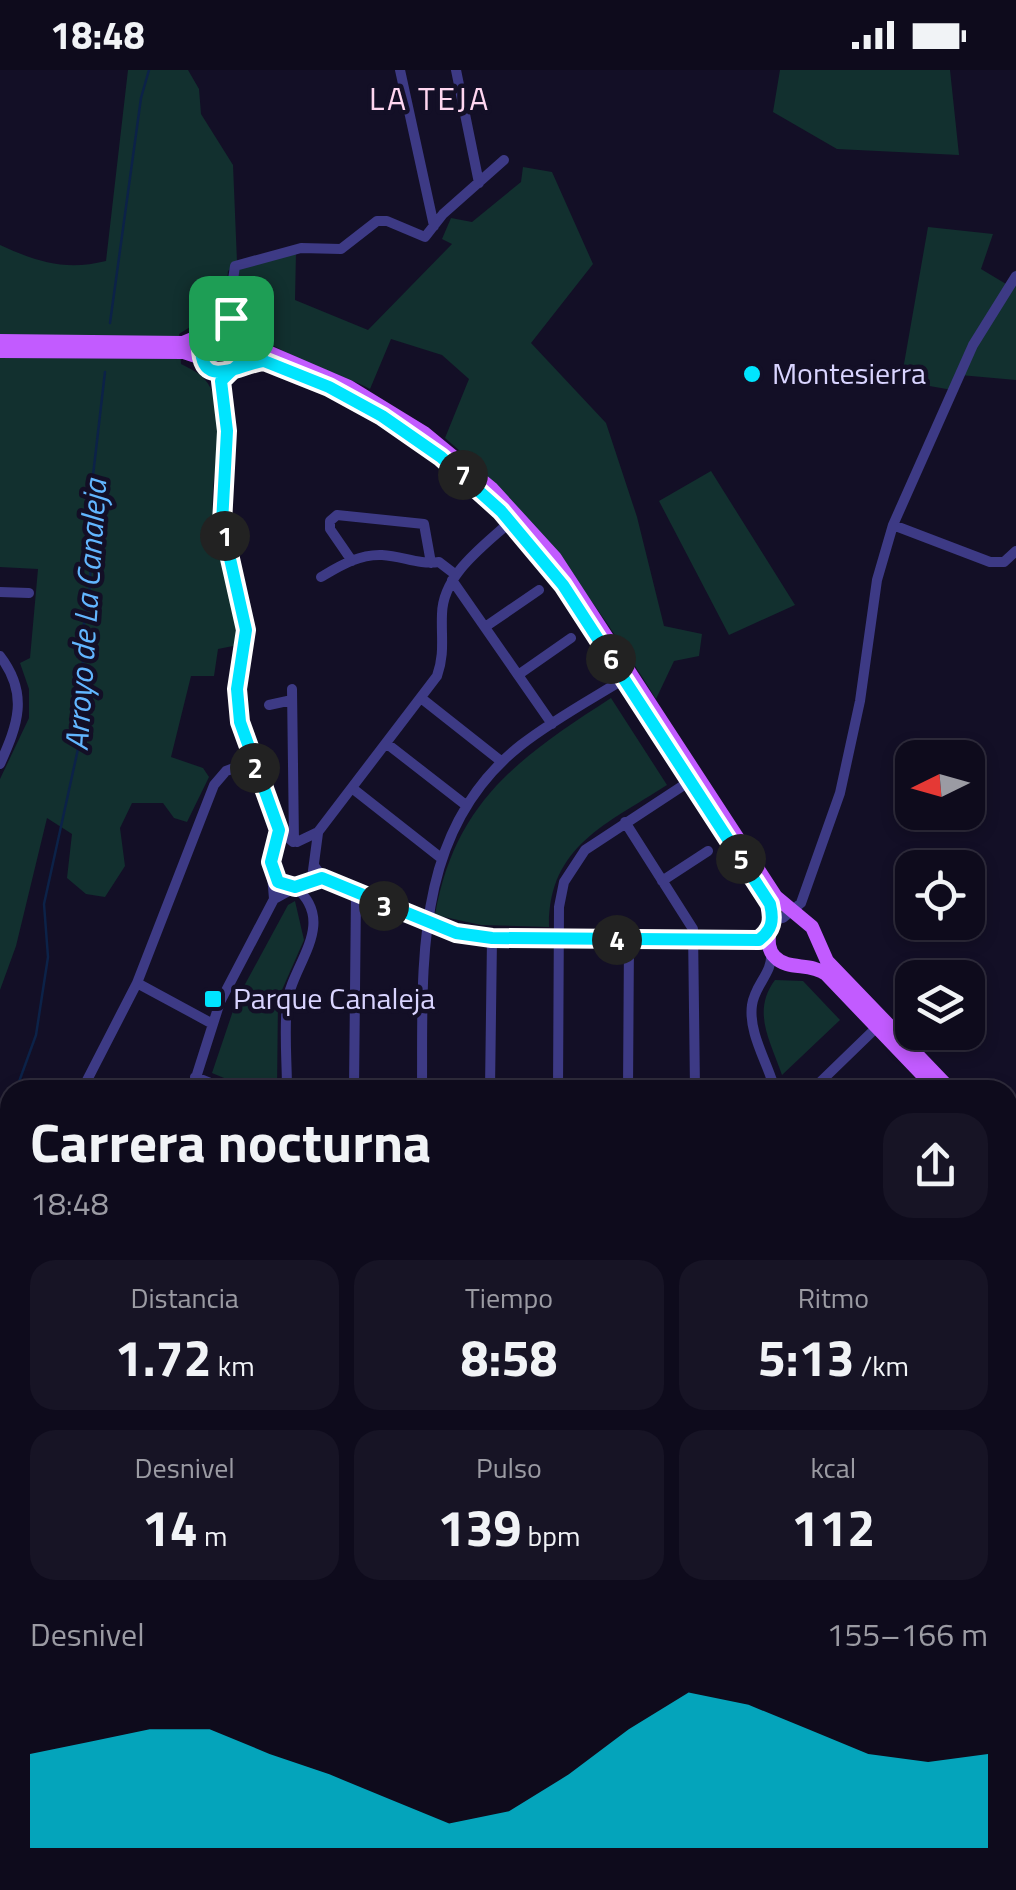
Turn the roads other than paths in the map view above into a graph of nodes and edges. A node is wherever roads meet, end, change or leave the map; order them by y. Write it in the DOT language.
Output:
graph roads {
  1 [pos="400,70"];
  2 [pos="456,70"];
  3 [pos="504,160"];
  4 [pos="479,183"];
  5 [pos="434,226"];
  6 [pos="1016,276"];
  7 [pos="229,307"];
  8 [pos="211,331"];
  9 [pos="242,333"];
  10 [pos="0,341"];
  11 [pos="0,351"];
  12 [pos="221,370"];
  13 [pos="511,522"];
  14 [pos="894,526"];
  15 [pos="1016,550"];
  16 [pos="352,560"];
  17 [pos="431,563"];
  18 [pos="321,577"];
  19 [pos="454,578"];
  20 [pos="539,590"];
  21 [pos="0,592"];
  22 [pos="29,593"];
  23 [pos="485,628"];
  24 [pos="571,638"];
  25 [pos="0,656"];
  26 [pos="518,675"];
  27 [pos="624,678"];
  28 [pos="421,698"];
  29 [pos="269,705"];
  30 [pos="552,724"];
  31 [pos="386,743"];
  32 [pos="252,761"];
  33 [pos="502,762"];
  34 [pos="0,764"];
  35 [pos="690,781"];
  36 [pos="352,788"];
  37 [pos="467,806"];
  38 [pos="625,822"];
  39 [pos="279,830"];
  40 [pos="318,832"];
  41 [pos="295,842"];
  42 [pos="277,849"];
  43 [pos="708,850"];
  44 [pos="441,858"];
  45 [pos="315,861"];
  46 [pos="274,876"];
  47 [pos="322,878"];
  48 [pos="662,881"];
  49 [pos="301,886"];
  50 [pos="356,893"];
  51 [pos="274,899"];
  52 [pos="424,924"];
  53 [pos="781,931"];
  54 [pos="492,938"];
  55 [pos="558,939"];
  56 [pos="696,939"];
  57 [pos="630,940"];
  58 [pos="816,942"];
  59 [pos="794,963"];
  60 [pos="138,983"];
  61 [pos="212,1023"];
  62 [pos="877,1028"];
  63 [pos="196,1077"];
  64 [pos="87,1080"];
  65 [pos="195,1080"];
  66 [pos="203,1080"];
  67 [pos="287,1080"];
  68 [pos="354,1080"];
  69 [pos="422,1080"];
  70 [pos="490,1080"];
  71 [pos="558,1080"];
  72 [pos="628,1080"];
  73 [pos="695,1080"];
  74 [pos="772,1080"];
  75 [pos="822,1080"];
  76 [pos="927,1080"];
  77 [pos="941,1080"];
  1 -- 5 [label="street"];
  2 -- 4 [label="street"];
  3 -- 4 [label="street"];
  4 -- 5 [label="street"];
  5 -- 7 [label="street"];
  6 -- 14 [label="street"];
  7 -- 8 [label="street"];
  7 -- 9 [label="street"];
  8 -- 9 [label="main road"];
  8 -- 10 [label="main road"];
  8 -- 12 [label="main road"];
  9 -- 12 [label="main road"];
  9 -- 53 [label="main road"];
  11 -- 12 [label="main road"];
  12 -- 13 [label="main road"];
  12 -- 32 [label="street"];
  13 -- 19 [label="street"];
  13 -- 27 [label="main road"];
  14 -- 15 [label="street"];
  14 -- 53 [label="street"];
  16 -- 17 [label="street"];
  16 -- 17 [label="street"];
  16 -- 18 [label="street"];
  17 -- 19 [label="street"];
  19 -- 23 [label="street"];
  19 -- 28 [label="street"];
  20 -- 23 [label="street"];
  21 -- 22 [label="street"];
  23 -- 26 [label="street"];
  24 -- 26 [label="street"];
  25 -- 34 [label="street"];
  26 -- 30 [label="street"];
  27 -- 30 [label="street"];
  27 -- 35 [label="main road"];
  28 -- 31 [label="street"];
  28 -- 33 [label="street"];
  29 -- 41 [label="street"];
  30 -- 33 [label="street"];
  31 -- 36 [label="street"];
  31 -- 37 [label="street"];
  32 -- 39 [label="street"];
  32 -- 60 [label="street"];
  33 -- 37 [label="street"];
  35 -- 38 [label="street"];
  35 -- 53 [label="main road"];
  36 -- 40 [label="street"];
  36 -- 44 [label="street"];
  37 -- 44 [label="street"];
  38 -- 48 [label="street"];
  38 -- 55 [label="street"];
  39 -- 41 [label="street"];
  39 -- 42 [label="street"];
  40 -- 41 [label="street"];
  40 -- 45 [label="street"];
  41 -- 42 [label="street"];
  41 -- 45 [label="street"];
  42 -- 46 [label="street"];
  43 -- 48 [label="street"];
  44 -- 52 [label="street"];
  45 -- 47 [label="street"];
  45 -- 49 [label="street"];
  46 -- 49 [label="street"];
  46 -- 51 [label="street"];
  47 -- 49 [label="street"];
  47 -- 50 [label="street"];
  48 -- 56 [label="street"];
  49 -- 51 [label="street"];
  49 -- 67 [label="street"];
  50 -- 52 [label="street"];
  50 -- 68 [label="street"];
  51 -- 61 [label="street"];
  52 -- 54 [label="street"];
  52 -- 69 [label="street"];
  53 -- 56 [label="street"];
  53 -- 58 [label="main road"];
  53 -- 59 [label="main road"];
  53 -- 74 [label="street"];
  54 -- 55 [label="street"];
  54 -- 70 [label="street"];
  55 -- 57 [label="street"];
  55 -- 71 [label="street"];
  56 -- 57 [label="street"];
  56 -- 73 [label="street"];
  57 -- 72 [label="street"];
  58 -- 59 [label="main road"];
  58 -- 77 [label="main road"];
  59 -- 62 [label="main road"];
  60 -- 61 [label="street"];
  60 -- 64 [label="street"];
  61 -- 63 [label="street"];
  62 -- 75 [label="street"];
  62 -- 76 [label="main road"];
  63 -- 65 [label="street"];
  63 -- 66 [label="street"];
}
